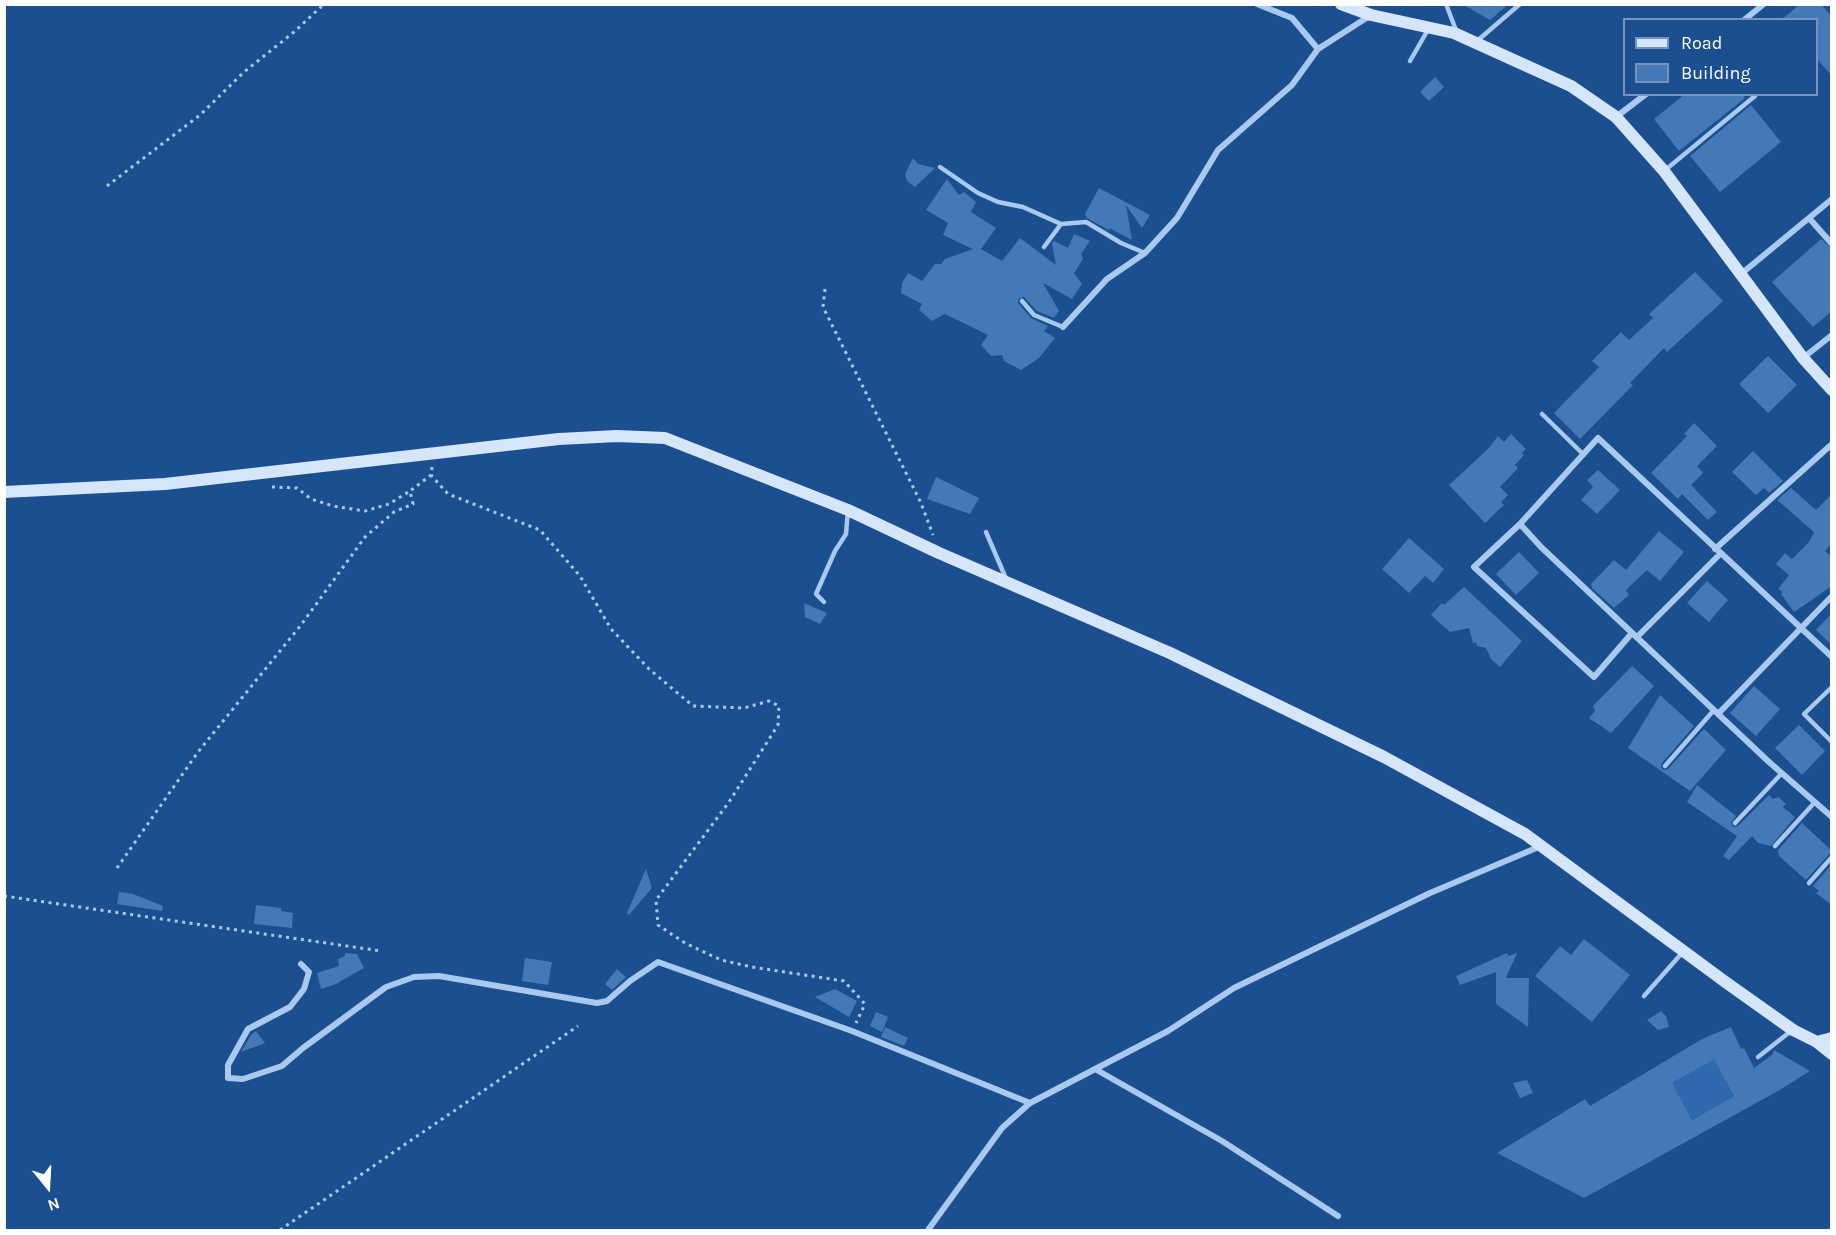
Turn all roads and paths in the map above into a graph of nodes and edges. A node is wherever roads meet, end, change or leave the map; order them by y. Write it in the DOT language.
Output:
graph roads {
  1 [pos="324,4"];
  2 [pos="1257,4"];
  3 [pos="1341,4"];
  4 [pos="1446,4"];
  5 [pos="1520,4"];
  6 [pos="1764,4"];
  7 [pos="1371,15"];
  8 [pos="1746,18"];
  9 [pos="1429,28"];
  10 [pos="1458,35"];
  11 [pos="1475,42"];
  12 [pos="1318,49"];
  13 [pos="1410,61"];
  14 [pos="1643,96"];
  15 [pos="1755,96"];
  16 [pos="1616,117"];
  17 [pos="940,167"];
  18 [pos="1664,171"];
  19 [pos="107,186"];
  20 [pos="1832,199"];
  21 [pos="1809,218"];
  22 [pos="1061,224"];
  23 [pos="1832,244"];
  24 [pos="1044,247"];
  25 [pos="1145,253"];
  26 [pos="1741,274"];
  27 [pos="825,289"];
  28 [pos="1022,300"];
  29 [pos="1062,327"];
  30 [pos="1832,335"];
  31 [pos="1803,358"];
  32 [pos="1832,390"];
  33 [pos="1542,414"];
  34 [pos="1832,444"];
  35 [pos="433,453"];
  36 [pos="1583,454"];
  37 [pos="431,476"];
  38 [pos="264,487"];
  39 [pos="410,491"];
  40 [pos="4,492"];
  41 [pos="848,510"];
  42 [pos="1520,524"];
  43 [pos="986,532"];
  44 [pos="1718,552"];
  45 [pos="939,553"];
  46 [pos="1008,583"];
  47 [pos="1832,596"];
  48 [pos="824,602"];
  49 [pos="1801,628"];
  50 [pos="1635,635"];
  51 [pos="1832,657"];
  52 [pos="1832,687"];
  53 [pos="1716,712"];
  54 [pos="1832,742"];
  55 [pos="1665,766"];
  56 [pos="1782,773"];
  57 [pos="1815,802"];
  58 [pos="1832,817"];
  59 [pos="1735,823"];
  60 [pos="1541,846"];
  61 [pos="1775,846"];
  62 [pos="1832,857"];
  63 [pos="117,868"];
  64 [pos="1809,883"];
  65 [pos="4,896"];
  66 [pos="381,951"];
  67 [pos="1684,951"];
  68 [pos="301,964"];
  69 [pos="1644,996"];
  70 [pos="578,1026"];
  71 [pos="852,1030"];
  72 [pos="1793,1030"];
  73 [pos="1832,1038"];
  74 [pos="1817,1042"];
  75 [pos="1832,1054"];
  76 [pos="1758,1057"];
  77 [pos="1095,1070"];
  78 [pos="1030,1104"];
  79 [pos="1338,1216"];
  80 [pos="280,1230"];
  81 [pos="927,1230"];
  1 -- 19 [label="path"];
  2 -- 12 [label="street"];
  3 -- 7 [label="street"];
  4 -- 10 [label="lane"];
  5 -- 11 [label="lane"];
  6 -- 8 [label="street"];
  7 -- 9 [label="street"];
  7 -- 12 [label="street"];
  9 -- 10 [label="street"];
  9 -- 13 [label="lane"];
  10 -- 11 [label="street"];
  11 -- 16 [label="street"];
  12 -- 25 [label="street"];
  14 -- 16 [label="street"];
  15 -- 18 [label="lane"];
  16 -- 18 [label="street"];
  17 -- 22 [label="lane"];
  18 -- 26 [label="street"];
  20 -- 21 [label="street"];
  21 -- 23 [label="street"];
  21 -- 26 [label="street"];
  22 -- 24 [label="lane"];
  22 -- 25 [label="lane"];
  25 -- 29 [label="street"];
  26 -- 31 [label="street"];
  27 -- 45 [label="path"];
  28 -- 29 [label="lane"];
  30 -- 31 [label="street"];
  31 -- 32 [label="street"];
  33 -- 36 [label="lane"];
  34 -- 44 [label="street"];
  35 -- 37 [label="path"];
  35 -- 40 [label="street"];
  35 -- 41 [label="street"];
  36 -- 42 [label="street"];
  36 -- 44 [label="street"];
  37 -- 39 [label="path"];
  37 -- 71 [label="path"];
  38 -- 39 [label="path"];
  39 -- 63 [label="path"];
  41 -- 45 [label="street"];
  41 -- 48 [label="lane"];
  42 -- 50 [label="street"];
  42 -- 50 [label="street"];
  43 -- 46 [label="lane"];
  44 -- 49 [label="street"];
  44 -- 50 [label="street"];
  45 -- 46 [label="street"];
  46 -- 60 [label="street"];
  47 -- 49 [label="street"];
  49 -- 51 [label="street"];
  49 -- 53 [label="street"];
  50 -- 53 [label="street"];
  52 -- 54 [label="lane"];
  53 -- 55 [label="lane"];
  53 -- 56 [label="street"];
  56 -- 57 [label="street"];
  56 -- 59 [label="lane"];
  57 -- 58 [label="street"];
  57 -- 61 [label="lane"];
  60 -- 67 [label="street"];
  60 -- 77 [label="street"];
  62 -- 64 [label="lane"];
  65 -- 66 [label="path"];
  67 -- 69 [label="lane"];
  67 -- 72 [label="street"];
  68 -- 71 [label="street"];
  70 -- 80 [label="path"];
  71 -- 78 [label="street"];
  72 -- 74 [label="street"];
  72 -- 76 [label="lane"];
  73 -- 74 [label="street"];
  74 -- 75 [label="street"];
  77 -- 78 [label="street"];
  77 -- 79 [label="street"];
  78 -- 81 [label="street"];
}
